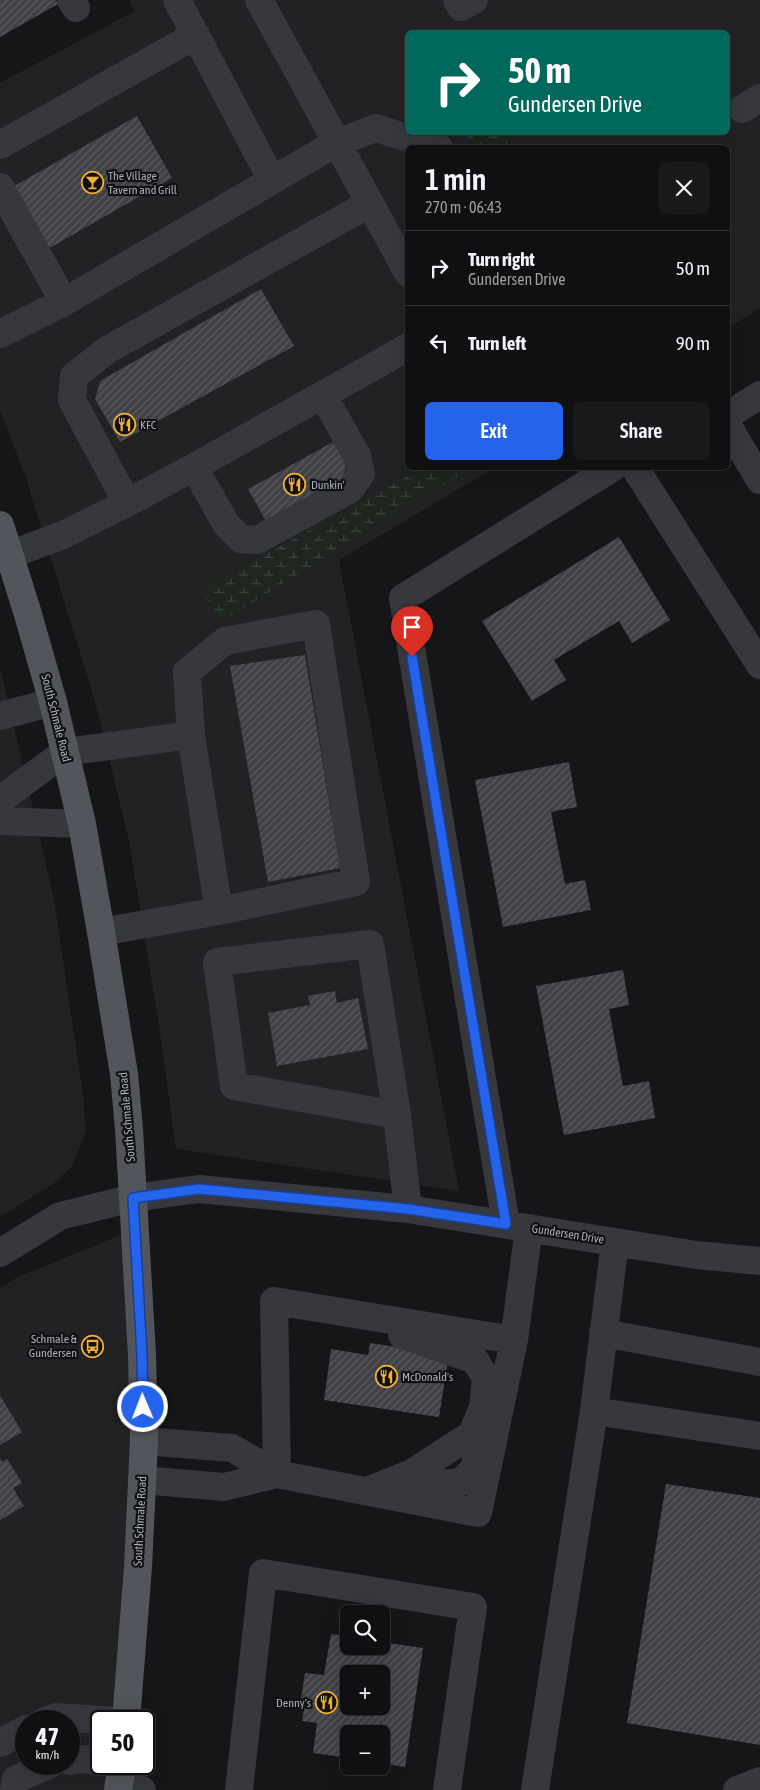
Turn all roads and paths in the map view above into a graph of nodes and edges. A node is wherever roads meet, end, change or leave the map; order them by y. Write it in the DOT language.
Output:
graph roads {
  1 [pos="177,0"];
  2 [pos="259,0"];
  3 [pos="457,0"];
  4 [pos="474,0"];
  5 [pos="196,35"];
  6 [pos="336,143"];
  7 [pos="0,145"];
  8 [pos="430,145"];
  9 [pos="272,180"];
  10 [pos="0,187"];
  11 [pos="369,204"];
  12 [pos="405,268"];
  13 [pos="64,302"];
  14 [pos="0,334"];
  15 [pos="405,349"];
  16 [pos="323,395"];
  17 [pos="760,395"];
  18 [pos="730,414"];
  19 [pos="730,429"];
  20 [pos="194,468"];
  21 [pos="609,470"];
  22 [pos="636,470"];
  23 [pos="760,480"];
  24 [pos="126,503"];
  25 [pos="0,526"];
  26 [pos="9,555"];
  27 [pos="760,665"];
  28 [pos="53,702"];
  29 [pos="0,716"];
  30 [pos="191,735"];
  31 [pos="64,752"];
  32 [pos="0,800"];
  33 [pos="0,821"];
  34 [pos="82,824"];
  35 [pos="219,911"];
  36 [pos="102,932"];
  37 [pos="397,1115"];
  38 [pos="133,1198"];
  39 [pos="408,1209"];
  40 [pos="517,1226"];
  41 [pos="615,1242"];
  42 [pos="0,1253"];
  43 [pos="760,1261"];
  44 [pos="334,1312"];
  45 [pos="603,1333"];
  46 [pos="514,1340"];
  47 [pos="760,1362"];
  48 [pos="594,1411"];
  49 [pos="760,1436"];
  50 [pos="144,1441"];
  51 [pos="277,1474"];
  52 [pos="142,1480"];
  53 [pos="367,1491"];
  54 [pos="127,1710"];
  55 [pos="15,1735"];
  56 [pos="0,1743"];
  57 [pos="31,1775"];
  58 [pos="760,1781"];
  59 [pos="15,1784"];
  60 [pos="239,1790"];
  61 [pos="447,1790"];
  62 [pos="535,1790"];
  63 [pos="737,1790"];
  1 -- 5 [label="street"];
  2 -- 6 [label="street"];
  3 -- 4 [label="street"];
  5 -- 7 [label="street"];
  5 -- 9 [label="street"];
  6 -- 8 [label="street"];
  6 -- 9 [label="street"];
  6 -- 11 [label="street"];
  9 -- 13 [label="street"];
  10 -- 13 [label="street"];
  11 -- 12 [label="street"];
  11 -- 24 [label="street"];
  13 -- 14 [label="street"];
  15 -- 16 [label="street"];
  16 -- 20 [label="street"];
  16 -- 20 [label="street"];
  17 -- 18 [label="street"];
  19 -- 23 [label="street"];
  20 -- 24 [label="street"];
  21 -- 40 [label="street"];
  22 -- 27 [label="street"];
  24 -- 26 [label="street"];
  25 -- 26 [label="main road, South Schmale Road"];
  26 -- 28 [label="main road, South Schmale Road"];
  28 -- 29 [label="street"];
  28 -- 31 [label="main road, South Schmale Road"];
  30 -- 31 [label="street"];
  30 -- 35 [label="street"];
  30 -- 35 [label="street"];
  31 -- 32 [label="street"];
  31 -- 34 [label="main road, South Schmale Road"];
  33 -- 34 [label="street"];
  34 -- 36 [label="main road, South Schmale Road"];
  35 -- 36 [label="street"];
  36 -- 38 [label="main road, South Schmale Road"];
  37 -- 37 [label="street"];
  37 -- 39 [label="street"];
  38 -- 39 [label="street, Gundersen Drive"];
  38 -- 42 [label="street, Gundersen Drive"];
  38 -- 50 [label="main road, South Schmale Road"];
  39 -- 40 [label="street, Gundersen Drive"];
  40 -- 41 [label="street, Gundersen Drive"];
  40 -- 46 [label="street"];
  41 -- 43 [label="street, Gundersen Drive"];
  41 -- 45 [label="street"];
  44 -- 46 [label="street"];
  44 -- 51 [label="street"];
  44 -- 53 [label="street"];
  45 -- 47 [label="street"];
  45 -- 48 [label="street"];
  46 -- 53 [label="street"];
  48 -- 49 [label="street"];
  48 -- 62 [label="street"];
  50 -- 51 [label="street"];
  50 -- 52 [label="main road, South Schmale Road"];
  51 -- 52 [label="street"];
  51 -- 53 [label="street"];
  52 -- 54 [label="main road, South Schmale Road"];
  55 -- 56 [label="street"];
  57 -- 59 [label="street"];
  58 -- 63 [label="street"];
  60 -- 61 [label="street"];
}
